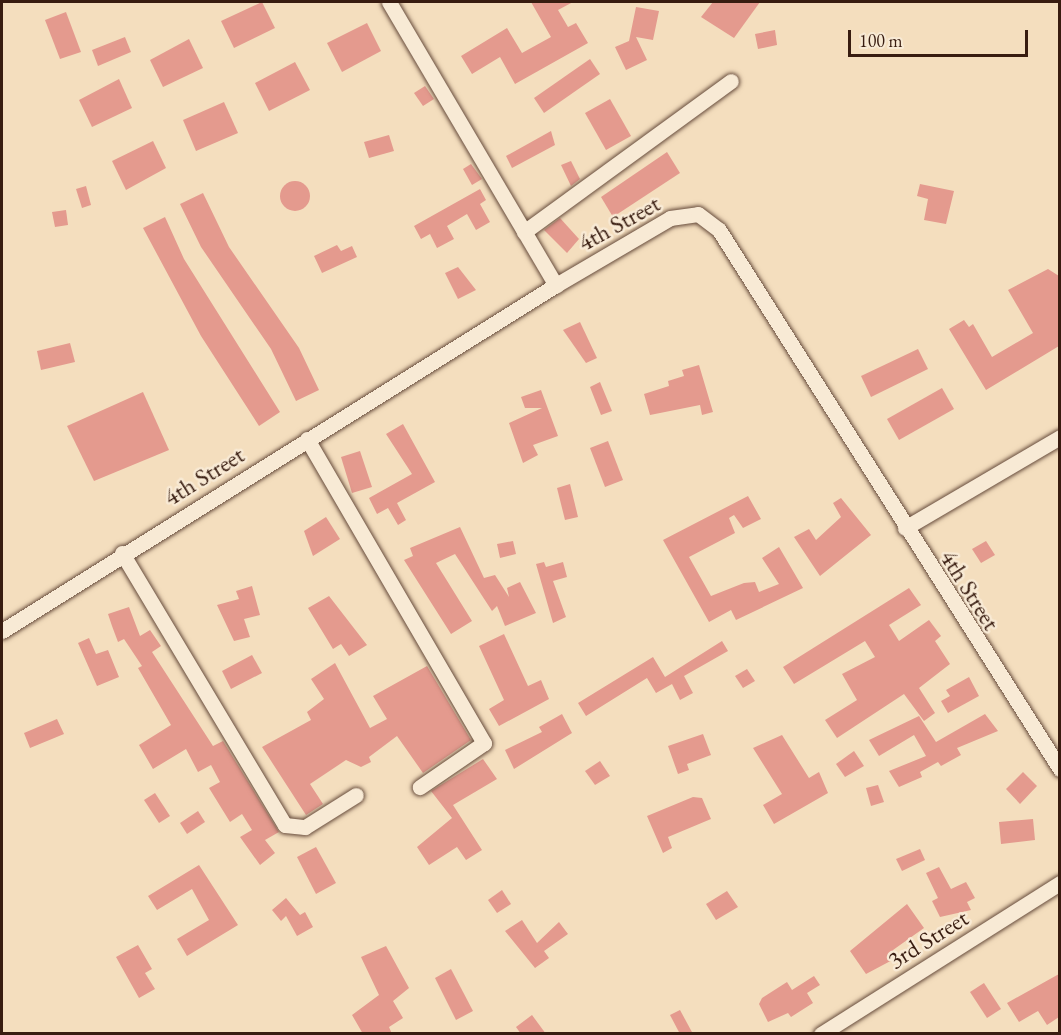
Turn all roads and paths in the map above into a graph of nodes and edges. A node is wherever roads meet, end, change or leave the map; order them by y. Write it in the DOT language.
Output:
graph roads {
  1 [pos="389,2"];
  2 [pos="730,81"];
  3 [pos="524,232"];
  4 [pos="556,285"];
  5 [pos="1059,437"];
  6 [pos="307,439"];
  7 [pos="905,528"];
  8 [pos="122,554"];
  9 [pos="2,630"];
  10 [pos="1059,769"];
  11 [pos="420,787"];
  12 [pos="356,795"];
  13 [pos="1059,883"];
  14 [pos="821,1034"];
  1 -- 3 [label="street"];
  2 -- 3 [label="street"];
  3 -- 4 [label="street"];
  4 -- 6 [label="street, 4th Street"];
  4 -- 7 [label="street, 4th Street"];
  5 -- 7 [label="street"];
  6 -- 8 [label="street, 4th Street"];
  6 -- 11 [label="street"];
  7 -- 10 [label="street, 4th Street"];
  8 -- 9 [label="street, 4th Street"];
  8 -- 12 [label="street"];
  13 -- 14 [label="street, 3rd Street"];
}
